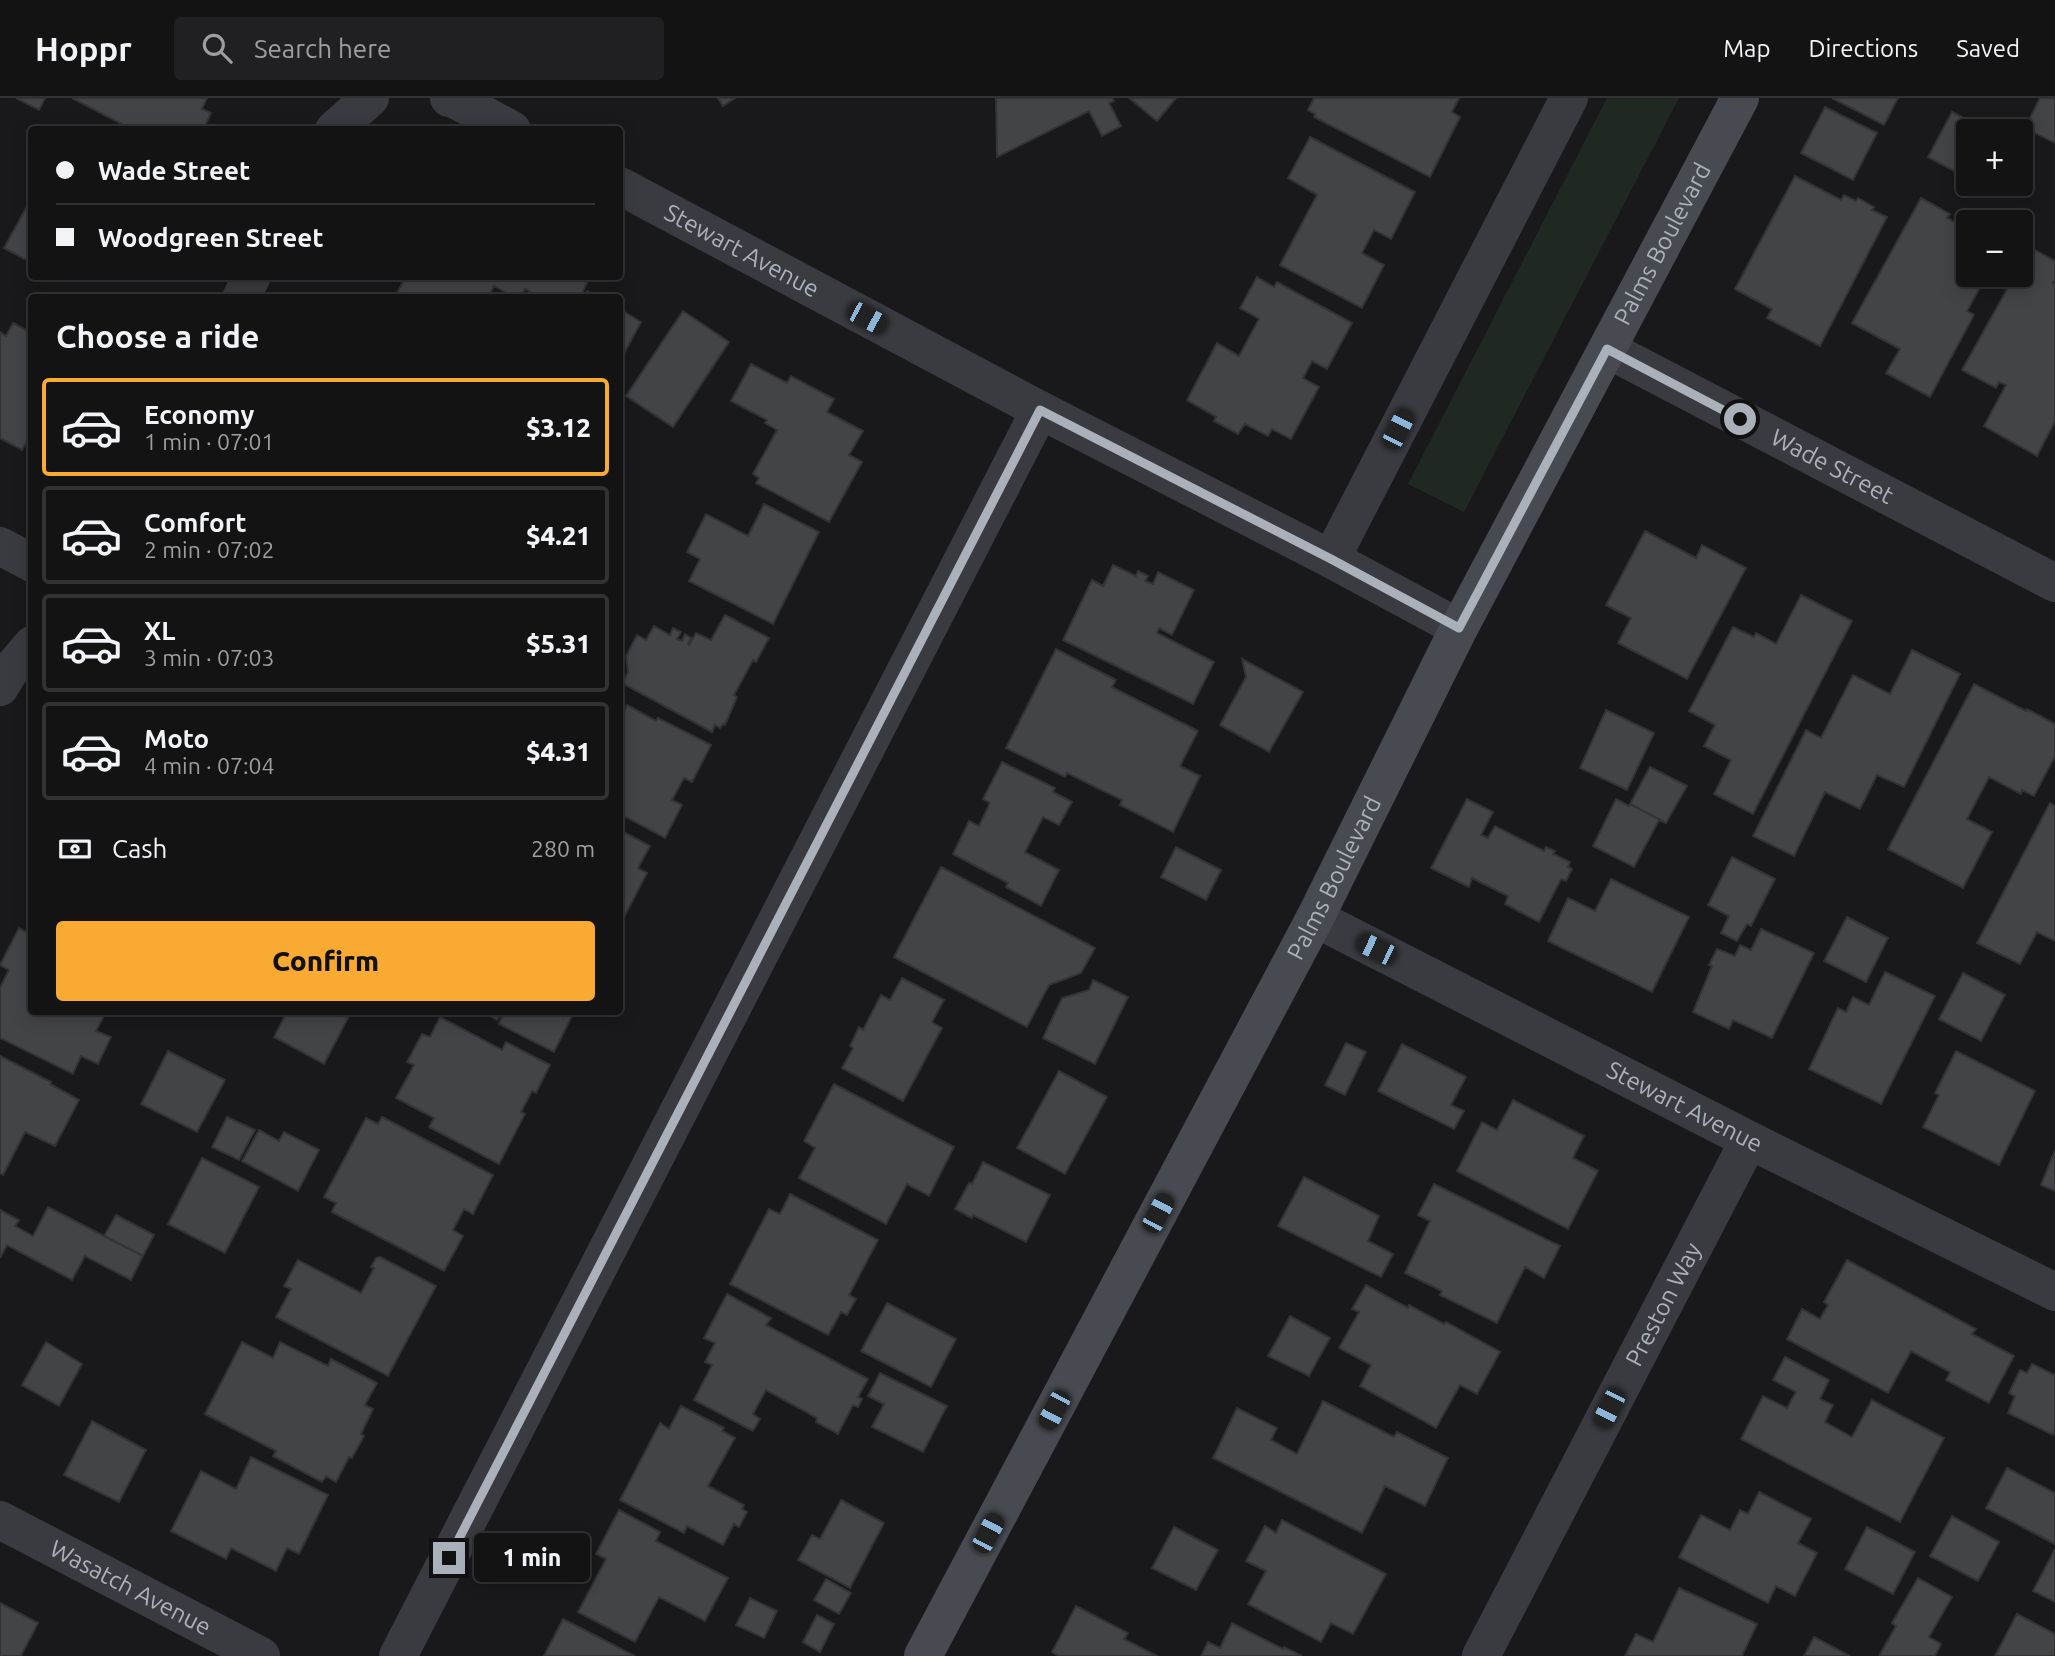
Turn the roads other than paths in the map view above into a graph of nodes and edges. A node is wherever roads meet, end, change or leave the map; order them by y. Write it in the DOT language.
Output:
graph roads {
  1 [pos="370,98"];
  2 [pos="449,98"];
  3 [pos="1569,98"];
  4 [pos="1740,98"];
  5 [pos="338,126"];
  6 [pos="505,126"];
  7 [pos="623,188"];
  8 [pos="1607,349"];
  9 [pos="1040,410"];
  10 [pos="0,546"];
  11 [pos="1331,559"];
  12 [pos="28,561"];
  13 [pos="2055,583"];
  14 [pos="1459,628"];
  15 [pos="28,650"];
  16 [pos="0,687"];
  17 [pos="1315,918"];
  18 [pos="1749,1140"];
  19 [pos="2055,1292"];
  20 [pos="0,1520"];
  21 [pos="261,1656"];
  22 [pos="398,1656"];
  23 [pos="923,1656"];
  24 [pos="1480,1656"];
  1 -- 5 [label="street"];
  2 -- 6 [label="street"];
  3 -- 11 [label="street"];
  4 -- 8 [label="street, Palms Boulevard"];
  7 -- 9 [label="street, Stewart Avenue"];
  8 -- 13 [label="street, Wade Street"];
  8 -- 14 [label="street, Palms Boulevard"];
  9 -- 11 [label="street, Stewart Avenue"];
  9 -- 22 [label="street"];
  10 -- 12 [label="street"];
  11 -- 14 [label="street, Stewart Avenue"];
  14 -- 17 [label="street, Palms Boulevard"];
  15 -- 16 [label="street"];
  17 -- 18 [label="street, Stewart Avenue"];
  17 -- 23 [label="street, Palms Boulevard"];
  18 -- 19 [label="street, Stewart Avenue"];
  18 -- 24 [label="street, Preston Way"];
  20 -- 21 [label="street, Wasatch Avenue"];
}
